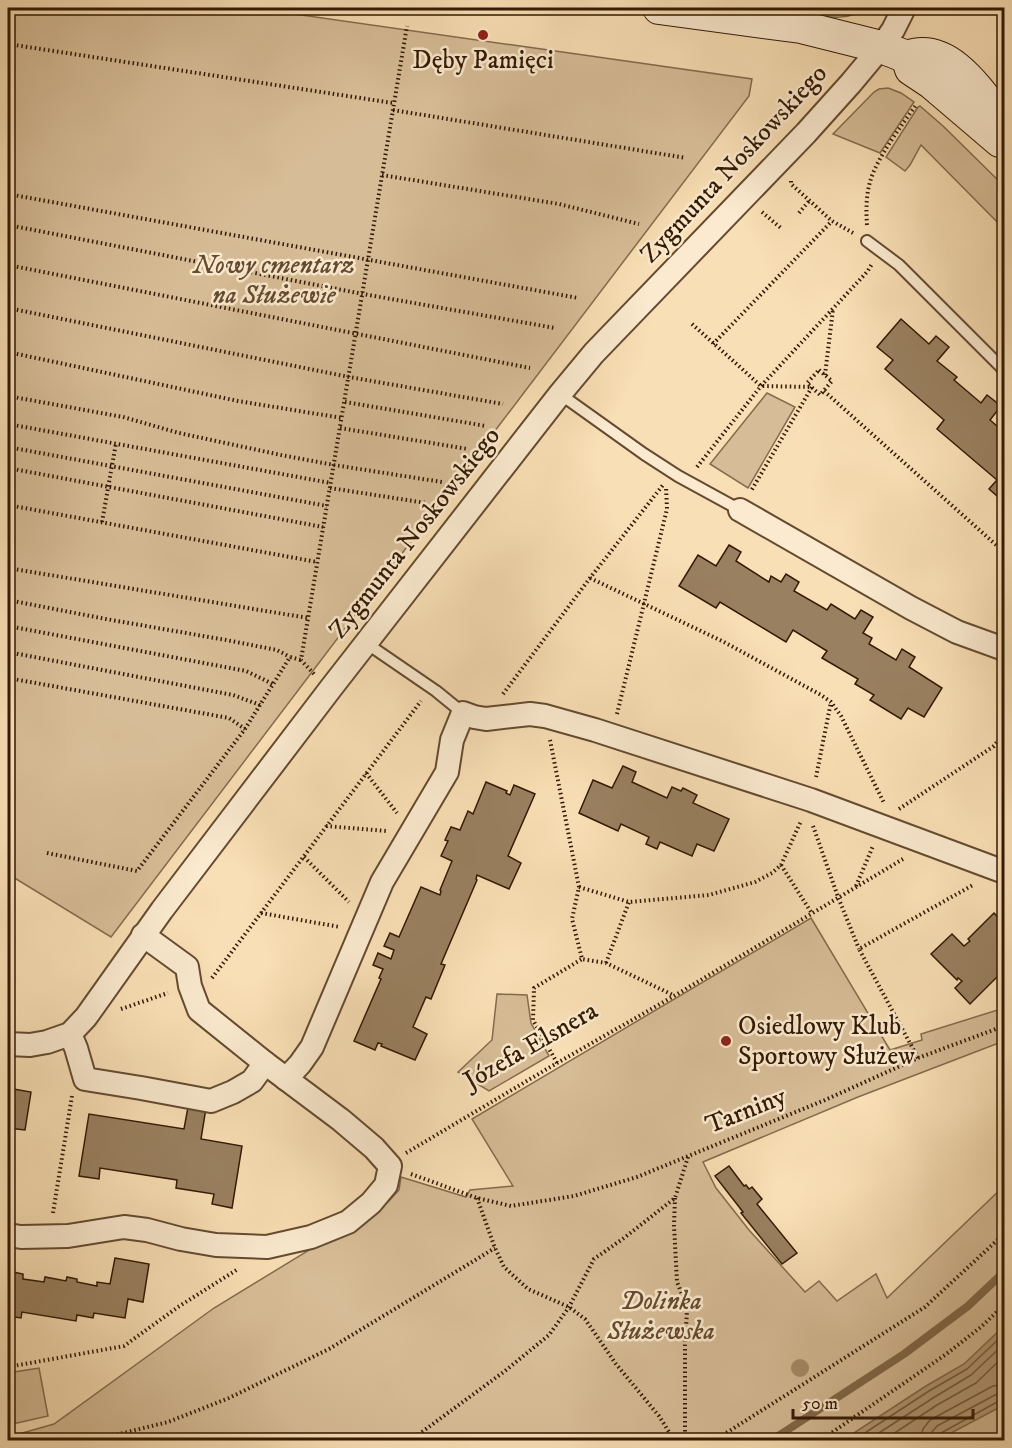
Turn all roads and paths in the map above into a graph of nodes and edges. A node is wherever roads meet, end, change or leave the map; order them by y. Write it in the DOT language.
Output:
graph roads {
  1 [pos="659,8"];
  2 [pos="904,8"];
  3 [pos="407,26"];
  4 [pos="8,44"];
  5 [pos="894,52"];
  6 [pos="393,103"];
  7 [pos="917,104"];
  8 [pos="393,110"];
  9 [pos="1005,124"];
  10 [pos="1005,145"];
  11 [pos="686,158"];
  12 [pos="382,175"];
  13 [pos="791,183"];
  14 [pos="8,194"];
  15 [pos="809,201"];
  16 [pos="758,207"];
  17 [pos="798,213"];
  18 [pos="832,221"];
  19 [pos="639,224"];
  20 [pos="8,225"];
  21 [pos="782,229"];
  22 [pos="867,241"];
  23 [pos="368,260"];
  24 [pos="8,265"];
  25 [pos="363,294"];
  26 [pos="578,298"];
  27 [pos="8,308"];
  28 [pos="833,308"];
  29 [pos="692,324"];
  30 [pos="555,328"];
  31 [pos="356,334"];
  32 [pos="713,344"];
  33 [pos="8,352"];
  34 [pos="530,368"];
  35 [pos="1005,370"];
  36 [pos="825,375"];
  37 [pos="349,377"];
  38 [pos="761,386"];
  39 [pos="812,387"];
  40 [pos="824,391"];
  41 [pos="560,394"];
  42 [pos="8,396"];
  43 [pos="345,402"];
  44 [pos="503,404"];
  45 [pos="342,418"];
  46 [pos="8,424"];
  47 [pos="486,426"];
  48 [pos="340,428"];
  49 [pos="116,443"];
  50 [pos="8,447"];
  51 [pos="468,449"];
  52 [pos="334,465"];
  53 [pos="112,466"];
  54 [pos="8,468"];
  55 [pos="678,476"];
  56 [pos="442,482"];
  57 [pos="331,485"];
  58 [pos="108,487"];
  59 [pos="426,503"];
  60 [pos="8,505"];
  61 [pos="327,506"];
  62 [pos="740,510"];
  63 [pos="102,522"];
  64 [pos="323,527"];
  65 [pos="1005,552"];
  66 [pos="317,562"];
  67 [pos="8,568"];
  68 [pos="590,578"];
  69 [pos="8,600"];
  70 [pos="644,604"];
  71 [pos="308,618"];
  72 [pos="8,626"];
  73 [pos="366,643"];
  74 [pos="1005,649"];
  75 [pos="8,652"];
  76 [pos="290,657"];
  77 [pos="301,660"];
  78 [pos="311,673"];
  79 [pos="8,678"];
  80 [pos="273,684"];
  81 [pos="421,701"];
  82 [pos="831,702"];
  83 [pos="260,705"];
  84 [pos="463,713"];
  85 [pos="545,716"];
  86 [pos="490,718"];
  87 [pos="245,729"];
  88 [pos="1005,732"];
  89 [pos="612,735"];
  90 [pos="366,773"];
  91 [pos="806,810"];
  92 [pos="886,821"];
  93 [pos="326,826"];
  94 [pos="411,833"];
  95 [pos="925,842"];
  96 [pos="47,853"];
  97 [pos="304,856"];
  98 [pos="782,865"];
  99 [pos="1002,868"];
  100 [pos="579,887"];
  101 [pos="855,887"];
  102 [pos="838,897"];
  103 [pos="629,902"];
  104 [pos="811,913"];
  105 [pos="261,914"];
  106 [pos="364,925"];
  107 [pos="143,935"];
  108 [pos="859,949"];
  109 [pos="582,959"];
  110 [pos="606,963"];
  111 [pos="190,986"];
  112 [pos="674,996"];
  113 [pos="116,1010"];
  114 [pos="1005,1026"];
  115 [pos="70,1034"];
  116 [pos="8,1044"];
  117 [pos="918,1058"];
  118 [pos="265,1063"];
  119 [pos="557,1063"];
  120 [pos="84,1079"];
  121 [pos="286,1079"];
  122 [pos="688,1157"];
  123 [pos="390,1166"];
  124 [pos="477,1198"];
  125 [pos="675,1198"];
  126 [pos="8,1234"];
  127 [pos="1005,1234"];
  128 [pos="49,1236"];
  129 [pos="267,1247"];
  130 [pos="495,1248"];
  131 [pos="1005,1305"];
  132 [pos="569,1307"];
  133 [pos="8,1367"];
  134 [pos="95,1440"];
  135 [pos="411,1440"];
  136 [pos="582,1440"];
  137 [pos="642,1440"];
  138 [pos="674,1440"];
  139 [pos="685,1440"];
  140 [pos="715,1440"];
  141 [pos="821,1440"];
  1 -- 5 [label="street"];
  2 -- 5 [label="street, Zygmunta Noskowskiego"];
  3 -- 6 [label="path"];
  4 -- 6 [label="path"];
  5 -- 9 [label="street"];
  5 -- 10 [label="street"];
  5 -- 41 [label="street, Zygmunta Noskowskiego"];
  6 -- 8 [label="path"];
  7 -- 22 [label="path"];
  8 -- 11 [label="path"];
  8 -- 12 [label="path"];
  12 -- 19 [label="path"];
  12 -- 23 [label="path"];
  13 -- 15 [label="path"];
  14 -- 23 [label="path"];
  15 -- 17 [label="path"];
  15 -- 18 [label="path"];
  16 -- 21 [label="path"];
  18 -- 22 [label="path"];
  18 -- 32 [label="path"];
  20 -- 25 [label="path"];
  22 -- 28 [label="path"];
  22 -- 35 [label="lane"];
  23 -- 25 [label="path"];
  23 -- 26 [label="path"];
  24 -- 31 [label="path"];
  25 -- 30 [label="path"];
  25 -- 31 [label="path"];
  27 -- 37 [label="path"];
  28 -- 36 [label="path"];
  28 -- 38 [label="path"];
  29 -- 32 [label="path"];
  31 -- 34 [label="path"];
  31 -- 37 [label="path"];
  32 -- 38 [label="path"];
  33 -- 45 [label="path"];
  36 -- 39 [label="path"];
  36 -- 40 [label="path"];
  37 -- 43 [label="path"];
  37 -- 44 [label="path"];
  38 -- 39 [label="path"];
  38 -- 55 [label="path"];
  39 -- 40 [label="path"];
  39 -- 62 [label="path"];
  40 -- 65 [label="path"];
  41 -- 55 [label="lane"];
  41 -- 73 [label="street, Zygmunta Noskowskiego"];
  42 -- 52 [label="path"];
  43 -- 45 [label="path"];
  43 -- 47 [label="path"];
  45 -- 48 [label="path"];
  46 -- 49 [label="path"];
  48 -- 51 [label="path"];
  48 -- 52 [label="path"];
  49 -- 53 [label="path"];
  49 -- 57 [label="path"];
  50 -- 53 [label="path"];
  52 -- 56 [label="path"];
  52 -- 57 [label="path"];
  53 -- 58 [label="path"];
  53 -- 61 [label="path"];
  54 -- 58 [label="path"];
  55 -- 62 [label="lane"];
  57 -- 59 [label="path"];
  57 -- 61 [label="path"];
  58 -- 63 [label="path"];
  58 -- 64 [label="path"];
  60 -- 63 [label="path"];
  61 -- 64 [label="path"];
  62 -- 74 [label="street"];
  63 -- 66 [label="path"];
  64 -- 66 [label="path"];
  66 -- 71 [label="path"];
  67 -- 71 [label="path"];
  68 -- 70 [label="path"];
  68 -- 70 [label="path"];
  68 -- 86 [label="path"];
  69 -- 76 [label="path"];
  70 -- 82 [label="path"];
  70 -- 89 [label="path"];
  71 -- 77 [label="path"];
  72 -- 80 [label="path"];
  73 -- 84 [label="lane"];
  73 -- 107 [label="street, Zygmunta Noskowskiego"];
  75 -- 83 [label="path"];
  76 -- 77 [label="path"];
  76 -- 80 [label="path"];
  77 -- 78 [label="path"];
  79 -- 87 [label="path"];
  80 -- 83 [label="path"];
  81 -- 90 [label="path"];
  82 -- 91 [label="path"];
  82 -- 92 [label="path"];
  83 -- 87 [label="path"];
  84 -- 86 [label="street"];
  84 -- 94 [label="street"];
  85 -- 86 [label="street"];
  85 -- 89 [label="street"];
  85 -- 100 [label="path"];
  87 -- 96 [label="path"];
  88 -- 92 [label="path"];
  89 -- 91 [label="street"];
  90 -- 93 [label="path"];
  90 -- 94 [label="path"];
  91 -- 92 [label="street"];
  91 -- 98 [label="path"];
  91 -- 102 [label="path"];
  92 -- 95 [label="street"];
  92 -- 101 [label="path"];
  93 -- 94 [label="path"];
  93 -- 97 [label="path"];
  94 -- 106 [label="street"];
  95 -- 99 [label="street"];
  95 -- 101 [label="path, Józefa Elsnera"];
  97 -- 105 [label="path"];
  97 -- 106 [label="path"];
  98 -- 103 [label="path"];
  98 -- 104 [label="path"];
  99 -- 108 [label="path"];
  100 -- 103 [label="path"];
  100 -- 109 [label="path"];
  101 -- 102 [label="path, Józefa Elsnera"];
  102 -- 104 [label="path, Józefa Elsnera"];
  102 -- 108 [label="path"];
  103 -- 110 [label="path"];
  104 -- 112 [label="path, Józefa Elsnera"];
  105 -- 106 [label="path"];
  105 -- 111 [label="path"];
  106 -- 121 [label="street"];
  107 -- 111 [label="street"];
  107 -- 115 [label="street, Zygmunta Noskowskiego"];
  108 -- 117 [label="path"];
  109 -- 110 [label="path"];
  109 -- 119 [label="path"];
  110 -- 112 [label="path"];
  111 -- 113 [label="path"];
  111 -- 118 [label="street"];
  112 -- 119 [label="path, Józefa Elsnera"];
  114 -- 117 [label="path, Tarniny"];
  115 -- 116 [label="street"];
  115 -- 120 [label="street"];
  117 -- 122 [label="path, Tarniny"];
  118 -- 120 [label="street"];
  118 -- 121 [label="street"];
  119 -- 123 [label="path, Józefa Elsnera"];
  120 -- 128 [label="path"];
  121 -- 123 [label="street"];
  122 -- 124 [label="path, Tarniny"];
  122 -- 125 [label="path"];
  123 -- 124 [label="path, Tarniny"];
  123 -- 129 [label="street"];
  124 -- 130 [label="path"];
  125 -- 132 [label="path"];
  125 -- 139 [label="path"];
  126 -- 128 [label="street"];
  127 -- 140 [label="path"];
  128 -- 129 [label="street"];
  129 -- 133 [label="path"];
  130 -- 132 [label="path"];
  130 -- 134 [label="path"];
  131 -- 141 [label="path"];
  132 -- 135 [label="path"];
  132 -- 138 [label="path"];
  136 -- 137 [label="path"];
}
